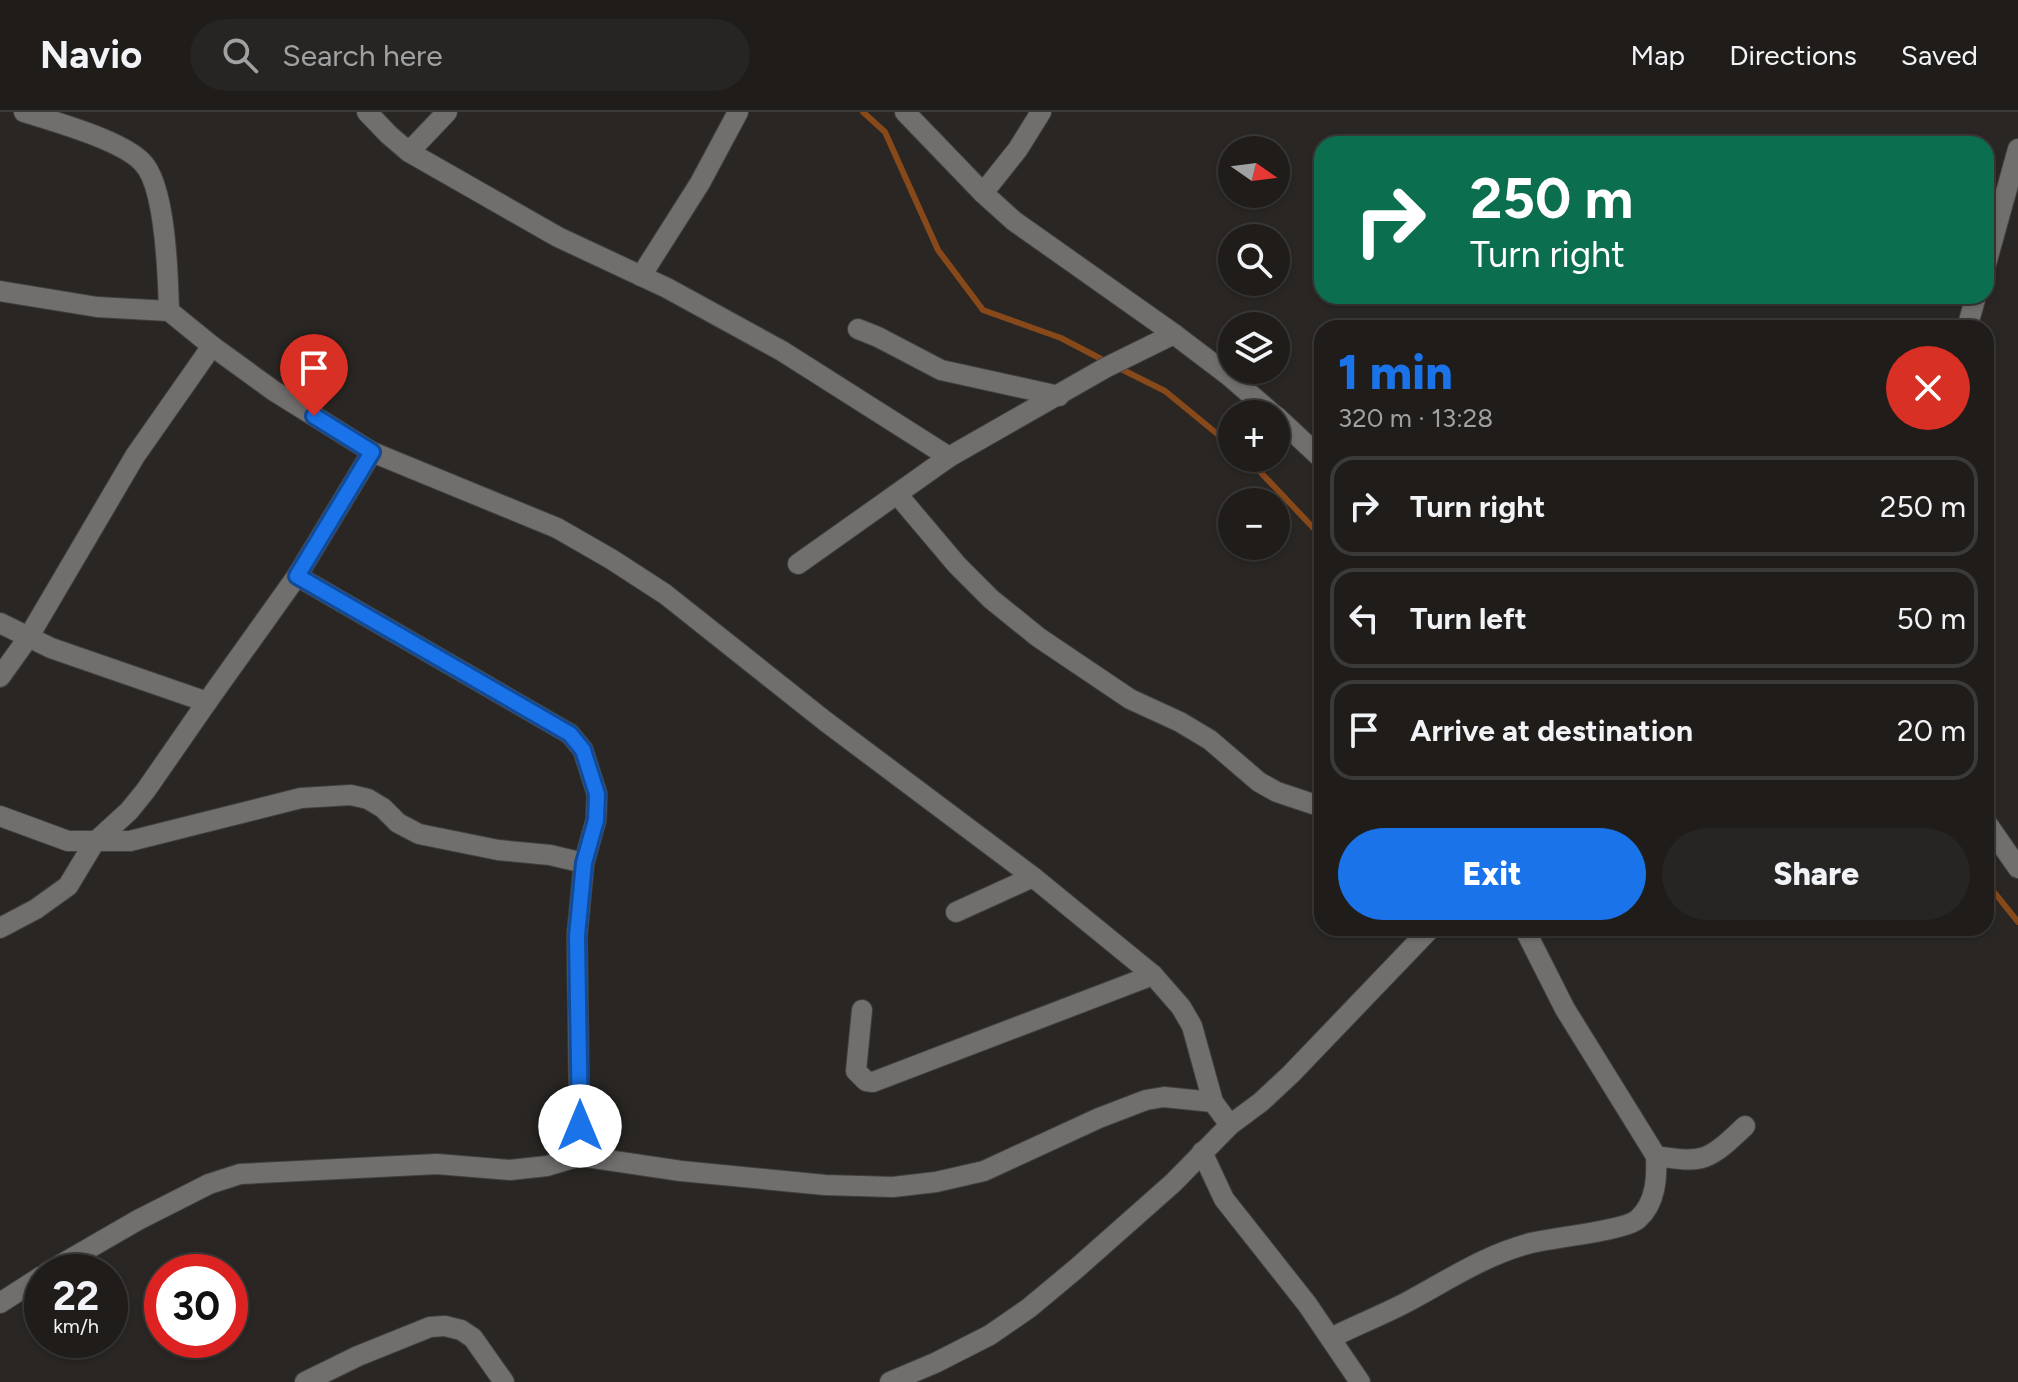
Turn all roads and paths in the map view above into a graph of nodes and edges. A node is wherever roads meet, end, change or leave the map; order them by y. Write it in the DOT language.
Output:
graph roads {
  1 [pos="24,112"];
  2 [pos="367,112"];
  3 [pos="447,112"];
  4 [pos="738,112"];
  5 [pos="905,112"];
  6 [pos="1041,112"];
  7 [pos="2018,149"];
  8 [pos="409,152"];
  9 [pos="983,193"];
  10 [pos="1994,235"];
  11 [pos="641,276"];
  12 [pos="0,291"];
  13 [pos="169,311"];
  14 [pos="858,329"];
  15 [pos="1174,334"];
  16 [pos="212,346"];
  17 [pos="1059,396"];
  18 [pos="1256,400"];
  19 [pos="1290,429"];
  20 [pos="372,452"];
  21 [pos="1314,452"];
  22 [pos="949,457"];
  23 [pos="897,494"];
  24 [pos="798,564"];
  25 [pos="297,576"];
  26 [pos="0,623"];
  27 [pos="28,638"];
  28 [pos="0,677"];
  29 [pos="207,702"];
  30 [pos="1314,804"];
  31 [pos="0,816"];
  32 [pos="1994,834"];
  33 [pos="94,843"];
  34 [pos="584,863"];
  35 [pos="2018,868"];
  36 [pos="1033,877"];
  37 [pos="956,912"];
  38 [pos="0,928"];
  39 [pos="1423,936"];
  40 [pos="1528,936"];
  41 [pos="1153,975"];
  42 [pos="862,1010"];
  43 [pos="1213,1102"];
  44 [pos="1230,1125"];
  45 [pos="1745,1126"];
  46 [pos="1202,1152"];
  47 [pos="580,1156"];
  48 [pos="1656,1156"];
  49 [pos="79,1254"];
  50 [pos="24,1288"];
  51 [pos="0,1303"];
  52 [pos="1331,1338"];
  53 [pos="305,1382"];
  54 [pos="504,1382"];
  55 [pos="890,1382"];
  56 [pos="1360,1382"];
  1 -- 13 [label="street"];
  2 -- 8 [label="street"];
  3 -- 8 [label="street"];
  4 -- 11 [label="street"];
  5 -- 9 [label="street"];
  6 -- 9 [label="street"];
  7 -- 10 [label="street"];
  8 -- 11 [label="street"];
  9 -- 15 [label="street"];
  11 -- 22 [label="street"];
  12 -- 13 [label="street"];
  13 -- 16 [label="street"];
  14 -- 17 [label="street"];
  15 -- 17 [label="street"];
  15 -- 18 [label="street"];
  16 -- 20 [label="street"];
  16 -- 27 [label="street"];
  17 -- 22 [label="street"];
  19 -- 21 [label="street"];
  20 -- 25 [label="street"];
  20 -- 36 [label="street"];
  22 -- 23 [label="street"];
  23 -- 24 [label="street"];
  23 -- 30 [label="street"];
  25 -- 29 [label="street"];
  25 -- 34 [label="street"];
  26 -- 27 [label="street"];
  27 -- 28 [label="street"];
  27 -- 29 [label="street"];
  29 -- 33 [label="street"];
  31 -- 33 [label="street"];
  32 -- 35 [label="street"];
  33 -- 34 [label="street"];
  33 -- 38 [label="street"];
  34 -- 47 [label="street"];
  36 -- 37 [label="street"];
  36 -- 41 [label="street"];
  39 -- 44 [label="street"];
  40 -- 48 [label="street"];
  41 -- 42 [label="street"];
  41 -- 43 [label="street"];
  43 -- 44 [label="street"];
  43 -- 47 [label="street"];
  44 -- 46 [label="street"];
  45 -- 48 [label="street"];
  46 -- 52 [label="street"];
  46 -- 55 [label="street"];
  47 -- 49 [label="street"];
  48 -- 52 [label="street"];
  50 -- 51 [label="street"];
  52 -- 56 [label="street"];
  53 -- 54 [label="street"];
}
